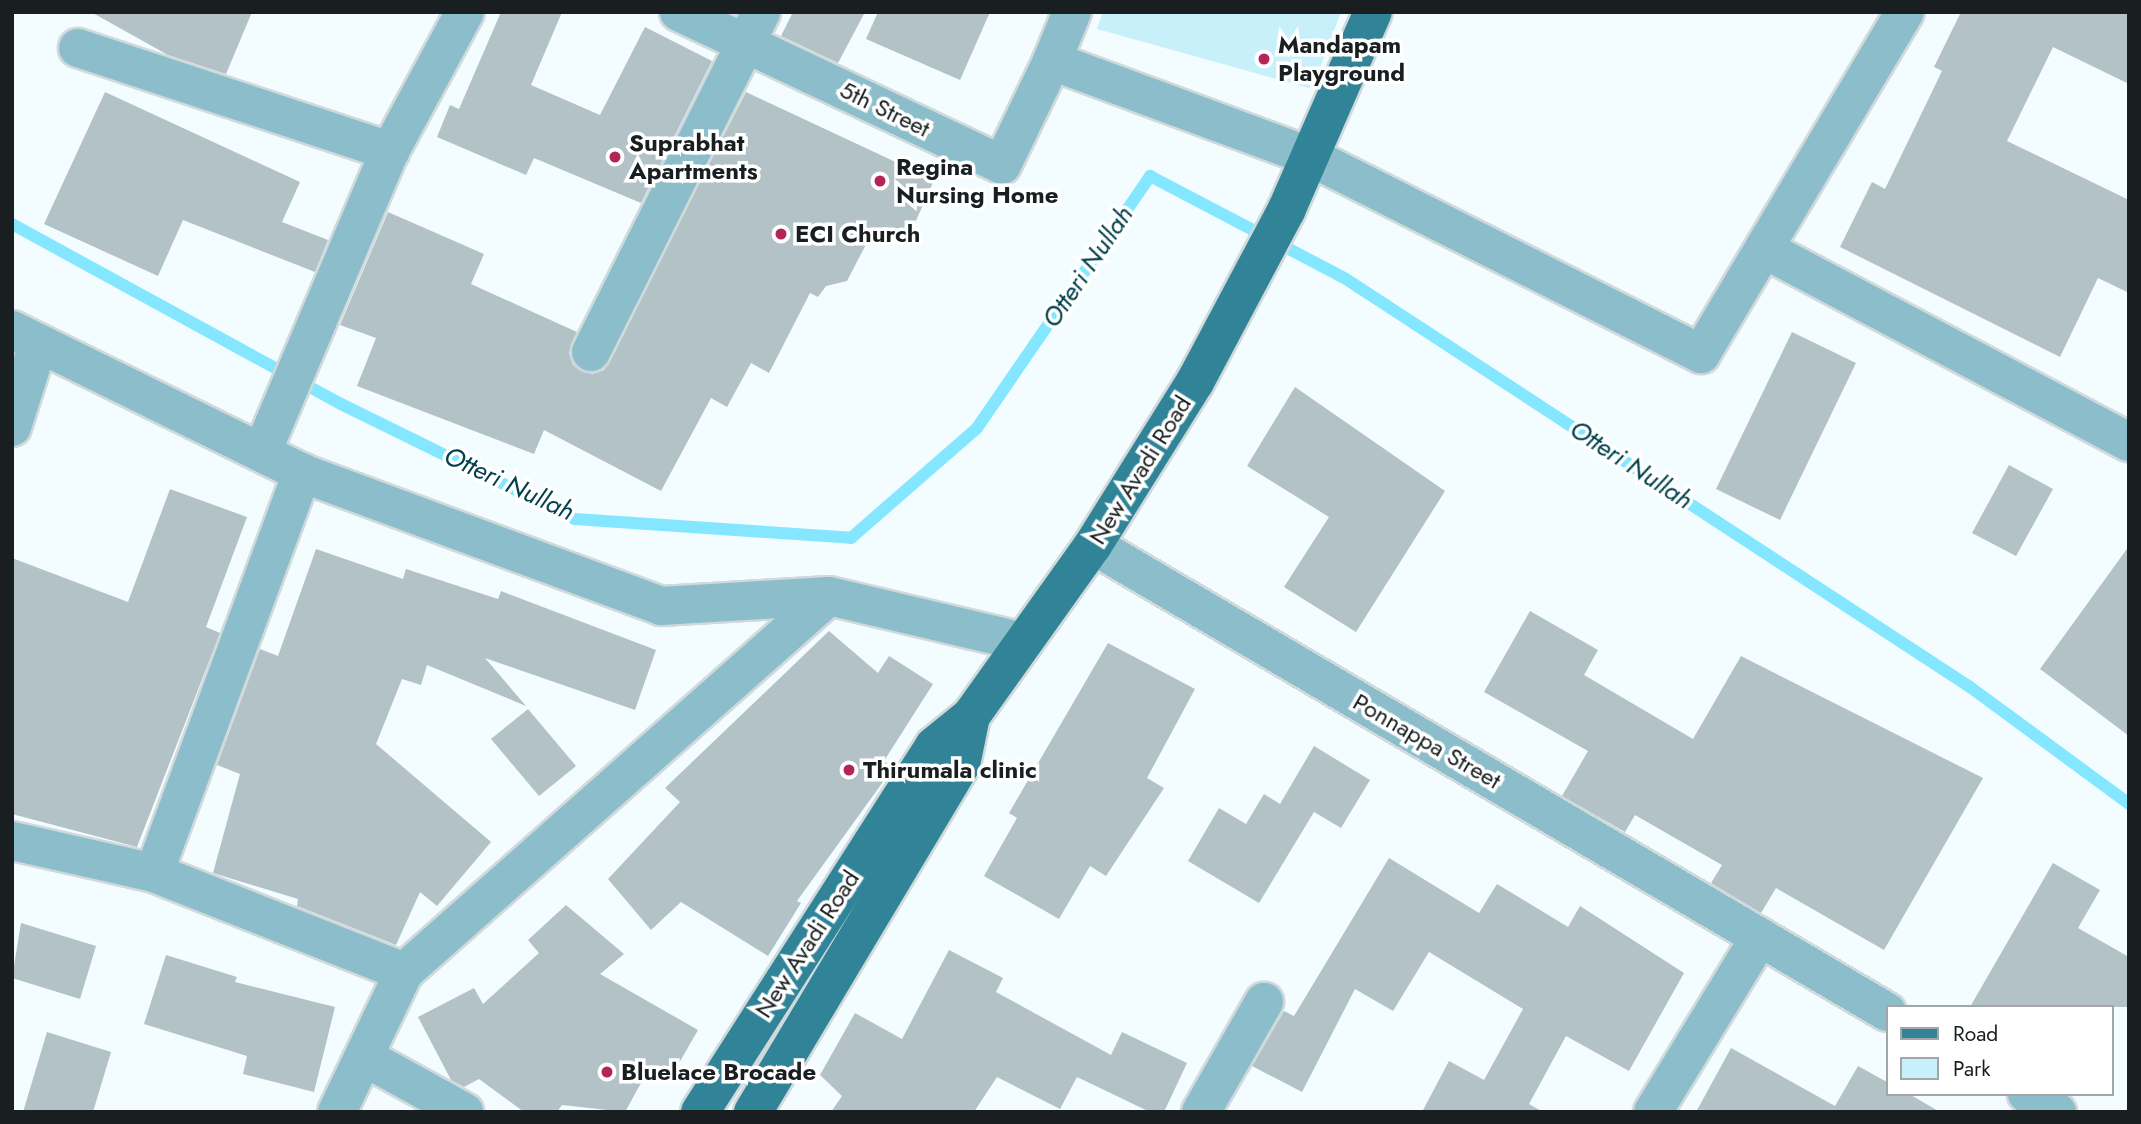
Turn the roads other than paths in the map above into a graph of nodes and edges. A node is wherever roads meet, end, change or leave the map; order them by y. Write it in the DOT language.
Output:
graph roads {
  1 [pos="465,12"];
  2 [pos="679,12"];
  3 [pos="1073,12"];
  4 [pos="1373,12"];
  5 [pos="1905,12"];
  6 [pos="754,28"];
  7 [pos="78,48"];
  8 [pos="1052,61"];
  9 [pos="390,151"];
  10 [pos="1311,157"];
  11 [pos="1764,249"];
  12 [pos="25,337"];
  13 [pos="591,352"];
  14 [pos="12,427"];
  15 [pos="2126,433"];
  16 [pos="262,452"];
  17 [pos="302,473"];
  18 [pos="1093,545"];
  19 [pos="829,596"];
  20 [pos="1024,642"];
  21 [pos="971,716"];
  22 [pos="12,841"];
  23 [pos="154,873"];
  24 [pos="1760,937"];
  25 [pos="404,972"];
  26 [pos="1264,1002"];
  27 [pos="1885,1011"];
  28 [pos="368,1059"];
  29 [pos="2030,1096"];
  30 [pos="337,1112"];
  31 [pos="464,1112"];
  32 [pos="700,1112"];
  33 [pos="753,1112"];
  34 [pos="1201,1112"];
  35 [pos="1653,1112"];
  36 [pos="2057,1112"];
  1 -- 9 [label="street"];
  2 -- 6 [label="street, 5th Street"];
  3 -- 8 [label="street"];
  4 -- 10 [label="main road"];
  5 -- 11 [label="street"];
  6 -- 8 [label="street, 5th Street"];
  6 -- 13 [label="street"];
  7 -- 9 [label="street"];
  8 -- 10 [label="street"];
  9 -- 16 [label="street"];
  10 -- 11 [label="street"];
  10 -- 18 [label="main road, New Avadi Road"];
  11 -- 15 [label="street"];
  12 -- 14 [label="street"];
  12 -- 16 [label="street"];
  16 -- 17 [label="street"];
  17 -- 19 [label="street"];
  17 -- 23 [label="street"];
  18 -- 20 [label="main road, New Avadi Road"];
  18 -- 24 [label="street, Ponnappa Street"];
  19 -- 20 [label="street"];
  19 -- 25 [label="street"];
  20 -- 21 [label="main road, New Avadi Road"];
  21 -- 32 [label="main road, New Avadi Road"];
  21 -- 33 [label="main road, New Avadi Road"];
  22 -- 23 [label="street"];
  23 -- 25 [label="street"];
  24 -- 27 [label="street, Ponnappa Street"];
  24 -- 35 [label="street"];
  25 -- 28 [label="street"];
  26 -- 34 [label="street"];
  28 -- 30 [label="street"];
  28 -- 31 [label="street"];
  29 -- 36 [label="street"];
}
